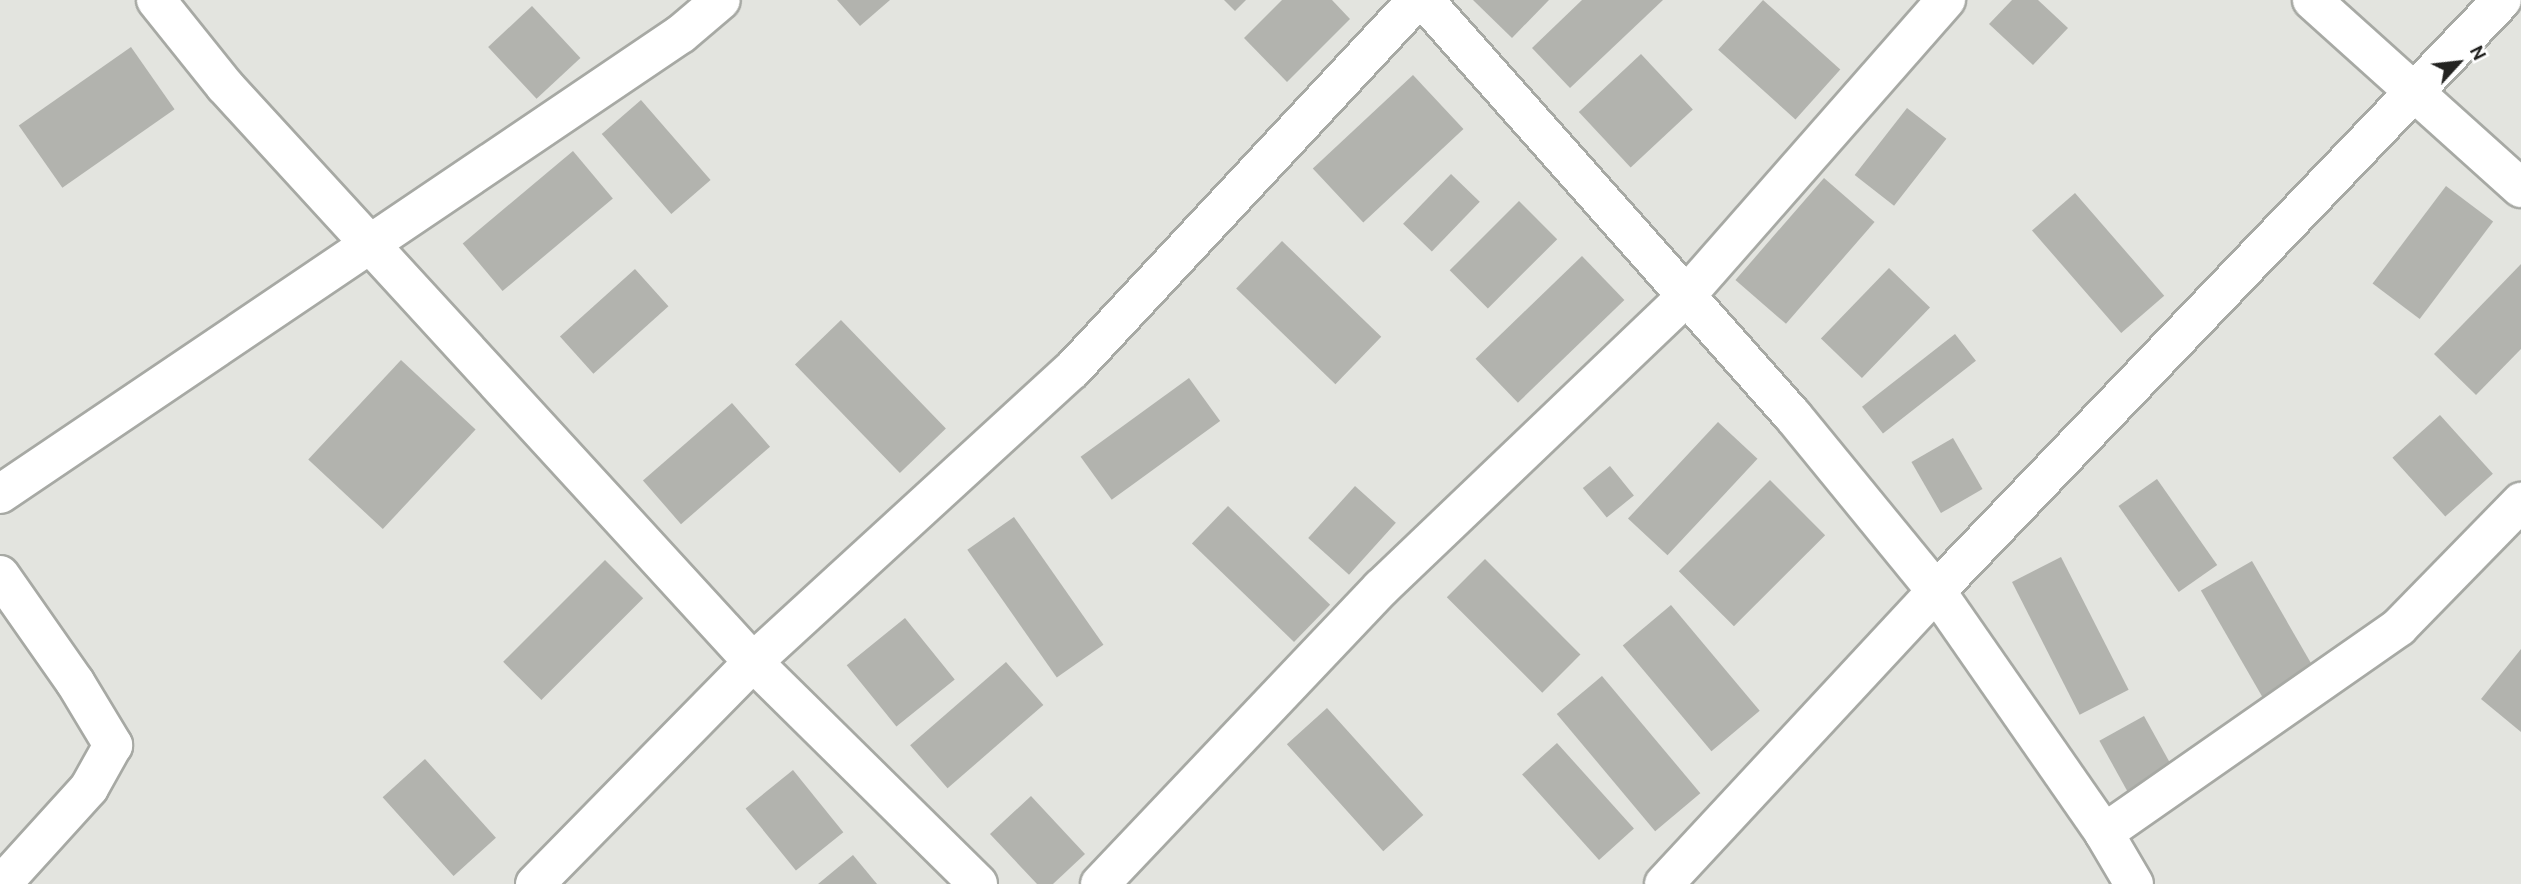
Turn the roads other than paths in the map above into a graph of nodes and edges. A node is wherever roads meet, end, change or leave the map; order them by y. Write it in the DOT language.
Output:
graph roads {
  1 [pos="156,0"];
  2 [pos="721,0"];
  3 [pos="1417,0"];
  4 [pos="1424,0"];
  5 [pos="1946,0"];
  6 [pos="2312,0"];
  7 [pos="2502,0"];
  8 [pos="2416,92"];
  9 [pos="2521,188"];
  10 [pos="373,245"];
  11 [pos="1684,298"];
  12 [pos="0,494"];
  13 [pos="2521,502"];
  14 [pos="0,575"];
  15 [pos="1936,591"];
  16 [pos="753,662"];
  17 [pos="2104,833"];
  18 [pos="2,884"];
  19 [pos="535,884"];
  20 [pos="978,884"];
  21 [pos="1100,884"];
  22 [pos="1664,884"];
  23 [pos="2134,884"];
  1 -- 10 [label="street"];
  2 -- 10 [label="street"];
  3 -- 16 [label="street"];
  4 -- 11 [label="street"];
  5 -- 11 [label="street"];
  6 -- 8 [label="street"];
  7 -- 8 [label="street"];
  8 -- 9 [label="street"];
  8 -- 15 [label="street"];
  10 -- 12 [label="street"];
  10 -- 16 [label="street"];
  11 -- 15 [label="street"];
  11 -- 21 [label="street"];
  13 -- 17 [label="street"];
  14 -- 18 [label="street"];
  15 -- 17 [label="street"];
  15 -- 22 [label="street"];
  16 -- 19 [label="street"];
  16 -- 20 [label="street"];
  17 -- 23 [label="street"];
}
